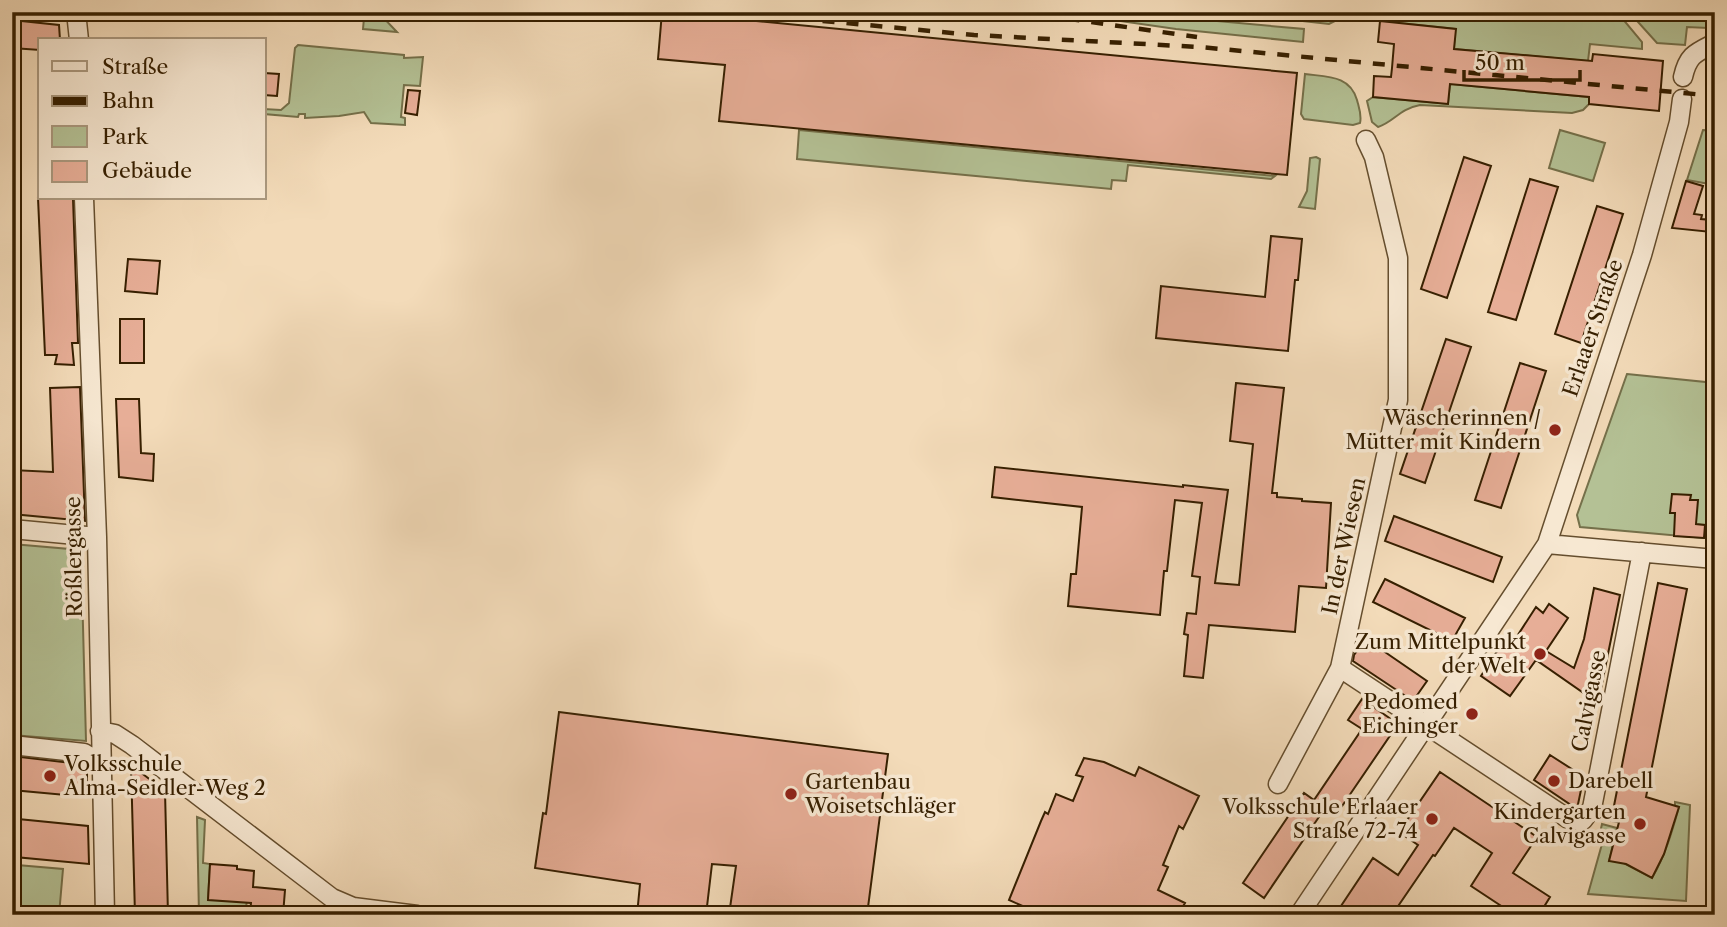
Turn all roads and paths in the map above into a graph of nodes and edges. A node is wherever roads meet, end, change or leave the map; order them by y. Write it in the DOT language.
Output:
graph roads {
  1 [pos="76,12"];
  2 [pos="79,38"];
  3 [pos="1715,43"];
  4 [pos="1684,78"];
  5 [pos="1682,99"];
  6 [pos="1366,140"];
  7 [pos="84,200"];
  8 [pos="12,529"];
  9 [pos="97,537"];
  10 [pos="1547,544"];
  11 [pos="1642,552"];
  12 [pos="1715,558"];
  13 [pos="1340,668"];
  14 [pos="1427,724"];
  15 [pos="100,731"];
  16 [pos="12,745"];
  17 [pos="102,764"];
  18 [pos="1278,784"];
  19 [pos="105,915"];
  20 [pos="417,915"];
  21 [pos="1299,915"];
  1 -- 2 [label="street"];
  3 -- 4 [label="street"];
  5 -- 10 [label="street, Erlaaer Straße"];
  6 -- 13 [label="street, In der Wiesen"];
  7 -- 9 [label="street, Rößlergasse"];
  8 -- 9 [label="street"];
  9 -- 15 [label="street, Rößlergasse"];
  10 -- 11 [label="street"];
  10 -- 14 [label="street, Erlaaer Straße"];
  11 -- 12 [label="street"];
  11 -- 14 [label="street, Calvigasse"];
  13 -- 14 [label="street, Calvigasse"];
  13 -- 18 [label="street, In der Wiesen"];
  14 -- 21 [label="street, Erlaaer Straße"];
  15 -- 17 [label="street, Rößlergasse"];
  15 -- 20 [label="street"];
  16 -- 17 [label="street"];
  17 -- 19 [label="street, Rößlergasse"];
}
